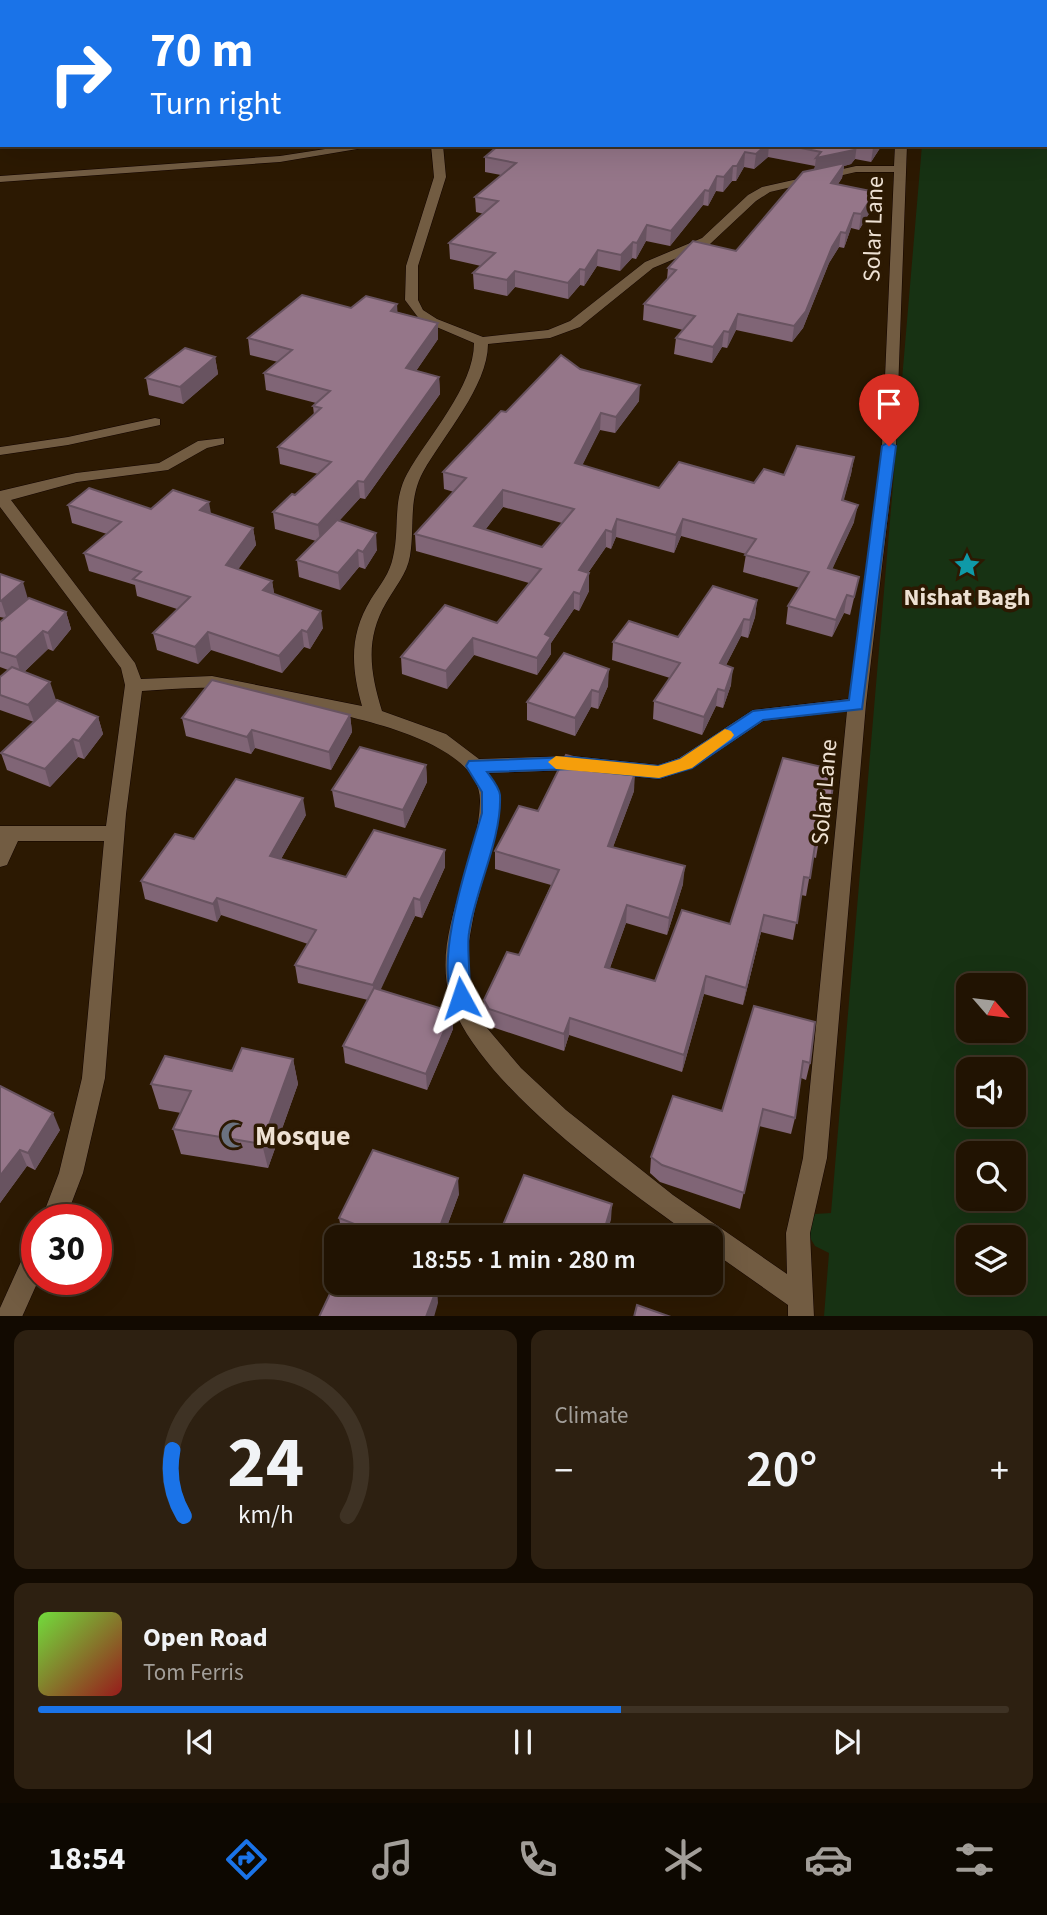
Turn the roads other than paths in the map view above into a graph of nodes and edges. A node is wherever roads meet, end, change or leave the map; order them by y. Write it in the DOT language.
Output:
graph roads {
  1 [pos="362,147"];
  2 [pos="437,147"];
  3 [pos="901,147"];
  4 [pos="899,169"];
  5 [pos="0,179"];
  6 [pos="481,341"];
  7 [pos="155,422"];
  8 [pos="219,441"];
  9 [pos="0,451"];
  10 [pos="1,497"];
  11 [pos="134,685"];
  12 [pos="856,705"];
  13 [pos="374,715"];
  14 [pos="475,766"];
  15 [pos="114,833"];
  16 [pos="6,834"];
  17 [pos="0,859"];
  18 [pos="60,1204"];
  19 [pos="21,1290"];
  20 [pos="801,1308"];
  21 [pos="9,1316"];
  1 -- 5 [label="street"];
  2 -- 6 [label="street"];
  3 -- 4 [label="street, Solar Lane"];
  4 -- 6 [label="street"];
  4 -- 12 [label="street, Solar Lane"];
  6 -- 13 [label="street"];
  7 -- 9 [label="street"];
  8 -- 10 [label="street"];
  10 -- 11 [label="street"];
  11 -- 13 [label="street"];
  11 -- 15 [label="street"];
  12 -- 14 [label="street"];
  12 -- 20 [label="street, Solar Lane"];
  13 -- 14 [label="street"];
  14 -- 20 [label="street"];
  15 -- 16 [label="street"];
  15 -- 18 [label="street"];
  16 -- 17 [label="street"];
  19 -- 21 [label="street"];
}
